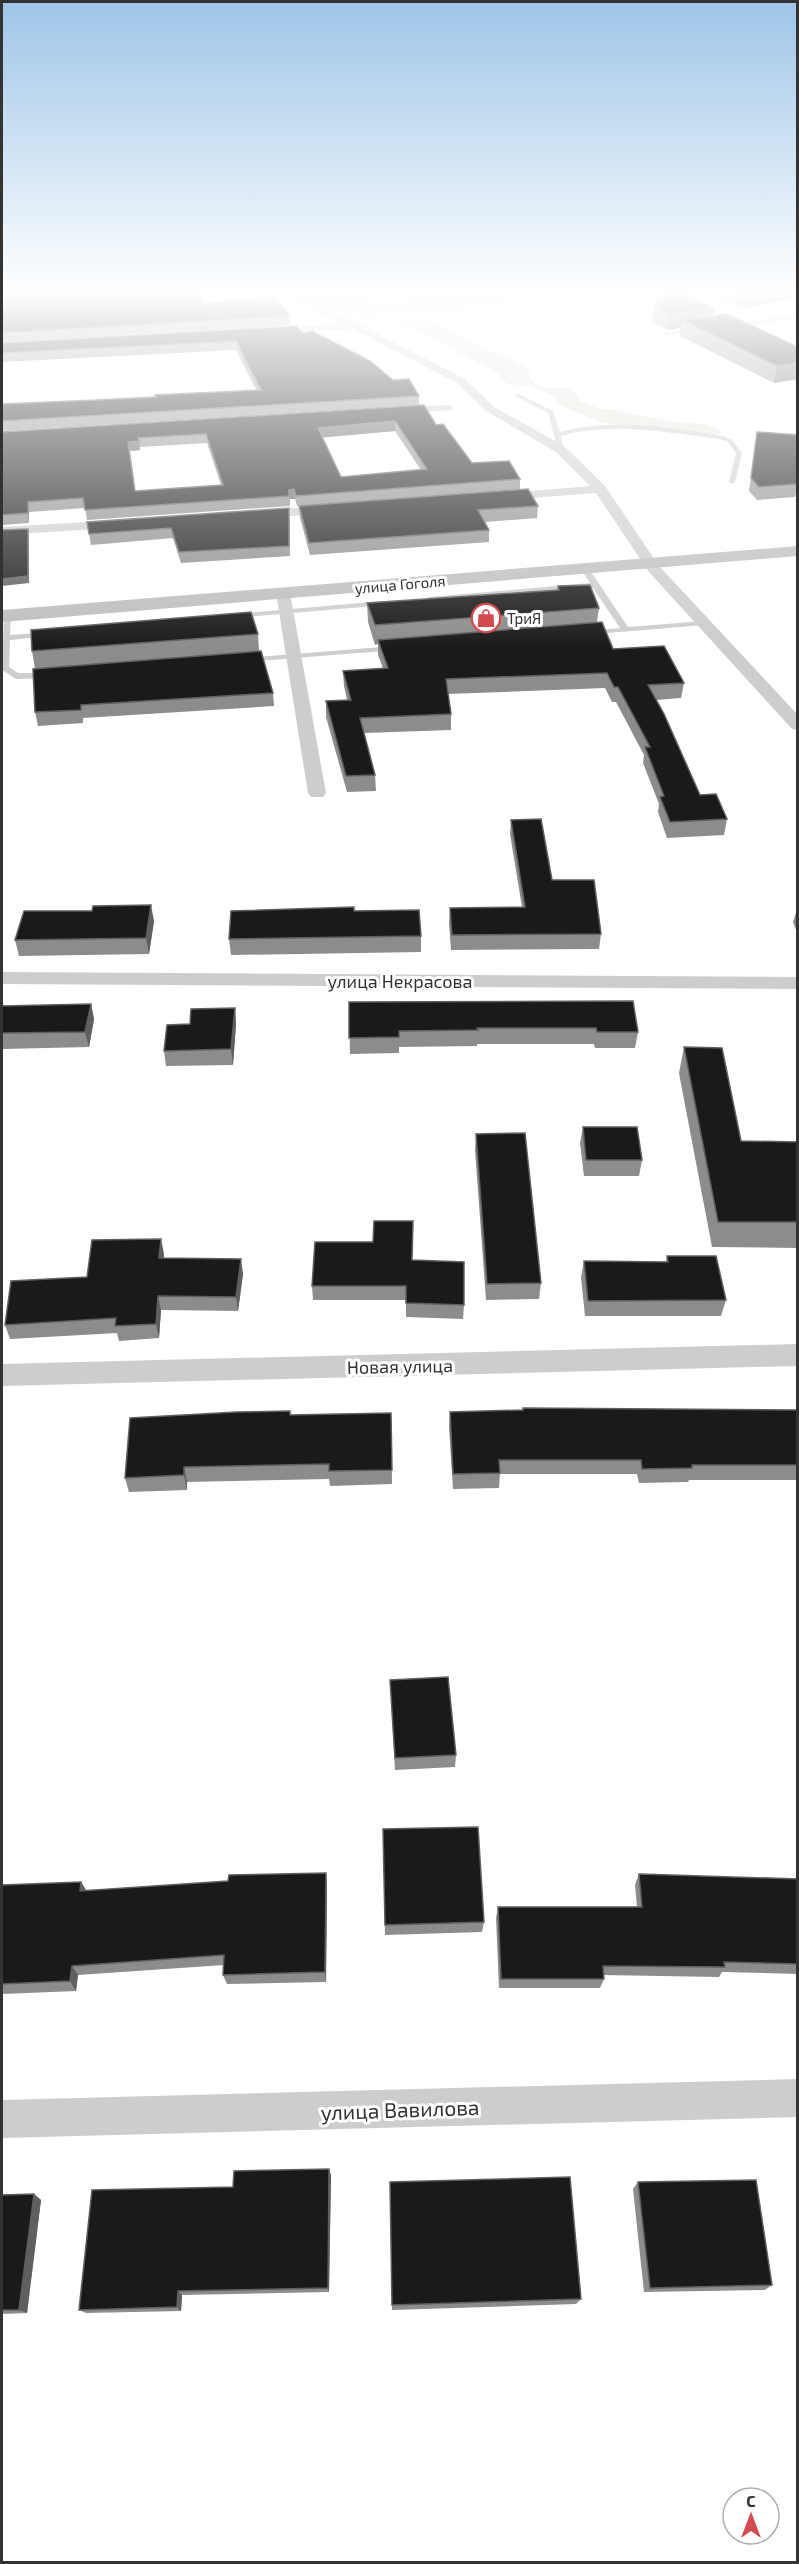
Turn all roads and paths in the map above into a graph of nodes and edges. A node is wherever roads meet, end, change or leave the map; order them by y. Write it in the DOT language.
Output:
graph roads {
  1 [pos="419,410"];
  2 [pos="491,410"];
  3 [pos="546,410"];
  4 [pos="377,412"];
  5 [pos="559,442"];
  6 [pos="732,482"];
  7 [pos="600,489"];
  8 [pos="486,498"];
  9 [pos="346,508"];
  10 [pos="244,516"];
  11 [pos="129,523"];
  12 [pos="2,531"];
  13 [pos="798,550"];
  14 [pos="650,563"];
  15 [pos="584,568"];
  16 [pos="596,585"];
  17 [pos="417,600"];
  18 [pos="284,602"];
  19 [pos="393,602"];
  20 [pos="4,616"];
  21 [pos="228,617"];
  22 [pos="704,623"];
  23 [pos="626,630"];
  24 [pos="64,632"];
  25 [pos="579,633"];
  26 [pos="6,638"];
  27 [pos="401,648"];
  28 [pos="294,656"];
  29 [pos="236,661"];
  30 [pos="62,675"];
  31 [pos="798,725"];
  32 [pos="317,793"];
  33 [pos="2,978"];
  34 [pos="798,983"];
  35 [pos="798,1355"];
  36 [pos="2,1375"];
  37 [pos="798,2098"];
  38 [pos="2,2119"];
  1 -- 4 [label="street"];
  2 -- 5 [label="street"];
  3 -- 5 [label="lane"];
  5 -- 6 [label="lane"];
  5 -- 7 [label="street"];
  7 -- 8 [label="street"];
  7 -- 14 [label="street"];
  9 -- 10 [label="street"];
  11 -- 12 [label="street"];
  13 -- 14 [label="main road, улица Гоголя"];
  14 -- 15 [label="main road, улица Гоголя"];
  14 -- 22 [label="street"];
  15 -- 16 [label="lane"];
  15 -- 18 [label="main road, улица Гоголя"];
  16 -- 17 [label="lane"];
  16 -- 23 [label="lane"];
  18 -- 19 [label="lane"];
  18 -- 20 [label="main road, улица Гоголя"];
  18 -- 21 [label="lane"];
  18 -- 28 [label="street"];
  20 -- 26 [label="lane"];
  22 -- 23 [label="lane"];
  22 -- 31 [label="street"];
  23 -- 25 [label="lane"];
  24 -- 26 [label="lane"];
  26 -- 30 [label="lane"];
  27 -- 28 [label="lane"];
  28 -- 29 [label="lane"];
  28 -- 32 [label="street"];
  33 -- 34 [label="street, улица Некрасова"];
  35 -- 36 [label="street, Новая улица"];
  37 -- 38 [label="street, улица Вавилова"];
}
